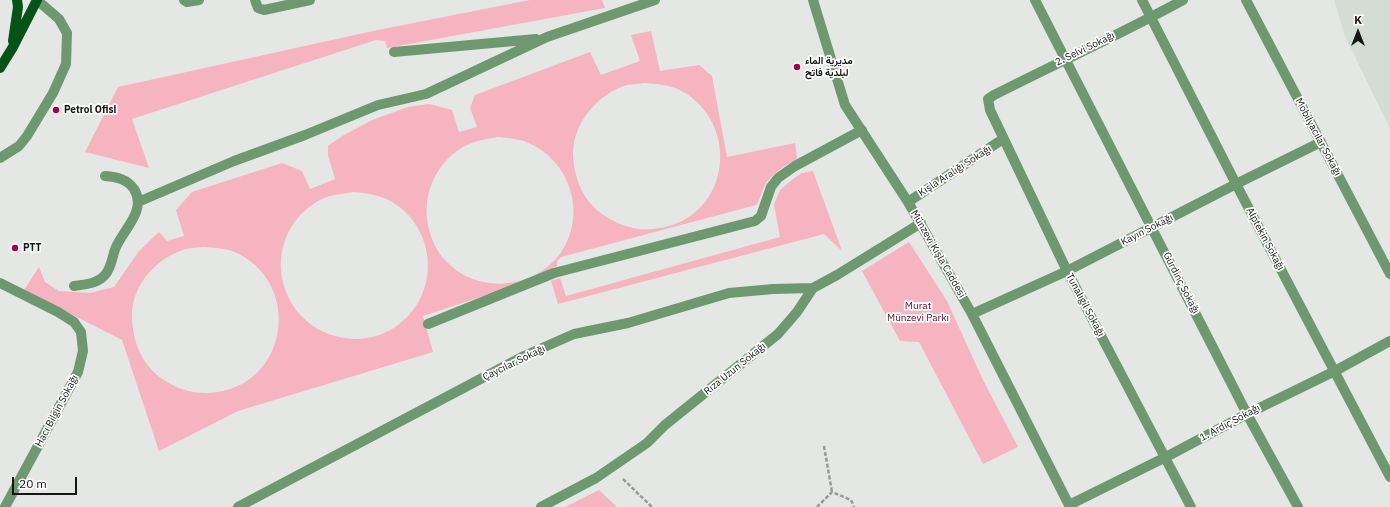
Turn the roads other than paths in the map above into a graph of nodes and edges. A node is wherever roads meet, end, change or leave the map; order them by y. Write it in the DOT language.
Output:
graph roads {
  1 [pos="17,0"];
  2 [pos="37,0"];
  3 [pos="184,0"];
  4 [pos="199,0"];
  5 [pos="255,0"];
  6 [pos="310,0"];
  7 [pos="655,0"];
  8 [pos="813,0"];
  9 [pos="1035,0"];
  10 [pos="1142,0"];
  11 [pos="1183,0"];
  12 [pos="1246,0"];
  13 [pos="1151,18"];
  14 [pos="544,39"];
  15 [pos="13,47"];
  16 [pos="394,52"];
  17 [pos="1065,59"];
  18 [pos="0,68"];
  19 [pos="988,99"];
  20 [pos="862,130"];
  21 [pos="1003,139"];
  22 [pos="1321,142"];
  23 [pos="0,158"];
  24 [pos="105,176"];
  25 [pos="1236,184"];
  26 [pos="138,202"];
  27 [pos="908,202"];
  28 [pos="921,223"];
  29 [pos="1152,228"];
  30 [pos="1067,271"];
  31 [pos="1390,274"];
  32 [pos="0,283"];
  33 [pos="74,286"];
  34 [pos="813,288"];
  35 [pos="972,314"];
  36 [pos="428,324"];
  37 [pos="1390,341"];
  38 [pos="1335,371"];
  39 [pos="1247,414"];
  40 [pos="1166,457"];
  41 [pos="1390,477"];
  42 [pos="1069,506"];
  43 [pos="5,507"];
  44 [pos="238,507"];
  45 [pos="542,507"];
  46 [pos="1191,507"];
  47 [pos="1298,507"];
  1 -- 15 [label="main road"];
  2 -- 15 [label="main road"];
  2 -- 23 [label="street"];
  3 -- 4 [label="street"];
  5 -- 6 [label="street"];
  7 -- 14 [label="street"];
  8 -- 20 [label="street, Münzevi Kışla Caddesi"];
  9 -- 17 [label="street, Gürdinç Sokağı"];
  10 -- 13 [label="street, Alptekin Sokağı"];
  11 -- 13 [label="street, 2. Selvi Sokağı"];
  12 -- 22 [label="street, Mobilyacılar Sokağı"];
  13 -- 17 [label="street, 2. Selvi Sokağı"];
  13 -- 25 [label="street, Alptekin Sokağı"];
  14 -- 16 [label="street"];
  14 -- 26 [label="street"];
  15 -- 18 [label="main road"];
  17 -- 19 [label="street, 2. Selvi Sokağı"];
  17 -- 29 [label="street, Gürdinç Sokağı"];
  19 -- 21 [label="street, Tunalıgil Sokağı"];
  20 -- 27 [label="street, Münzevi Kışla Caddesi"];
  20 -- 36 [label="street"];
  21 -- 27 [label="street, Kışla Aralığı Sokağı"];
  21 -- 30 [label="street, Tunalıgil Sokağı"];
  22 -- 25 [label="street, Kayın Sokağı"];
  22 -- 31 [label="street, Mobilyacılar Sokağı"];
  24 -- 26 [label="street"];
  25 -- 29 [label="street, Kayın Sokağı"];
  25 -- 38 [label="street, Alptekin Sokağı"];
  26 -- 33 [label="street"];
  27 -- 28 [label="street, Münzevi Kışla Caddesi"];
  28 -- 34 [label="street, Rıza Uzun Sokağı"];
  28 -- 35 [label="street, Münzevi Kışla Caddesi"];
  29 -- 30 [label="street, Kayın Sokağı"];
  29 -- 39 [label="street, Gürdinç Sokağı"];
  30 -- 35 [label="street, Kayın Sokağı"];
  30 -- 40 [label="street, Tunalıgil Sokağı"];
  32 -- 43 [label="street, Hacı Bilgin Sokağı"];
  34 -- 44 [label="street, Çaycılar Sokağı"];
  34 -- 45 [label="street, Rıza Uzun Sokağı"];
  35 -- 42 [label="street, Münzevi Kışla Caddesi"];
  37 -- 38 [label="street, 1. Ardıç Sokağı"];
  38 -- 39 [label="street, 1. Ardıç Sokağı"];
  38 -- 41 [label="street, Alptekin Sokağı"];
  39 -- 40 [label="street, 1. Ardıç Sokağı"];
  39 -- 47 [label="street, Gürdinç Sokağı"];
  40 -- 42 [label="street, 1. Ardıç Sokağı"];
  40 -- 46 [label="street, Tunalıgil Sokağı"];
}
